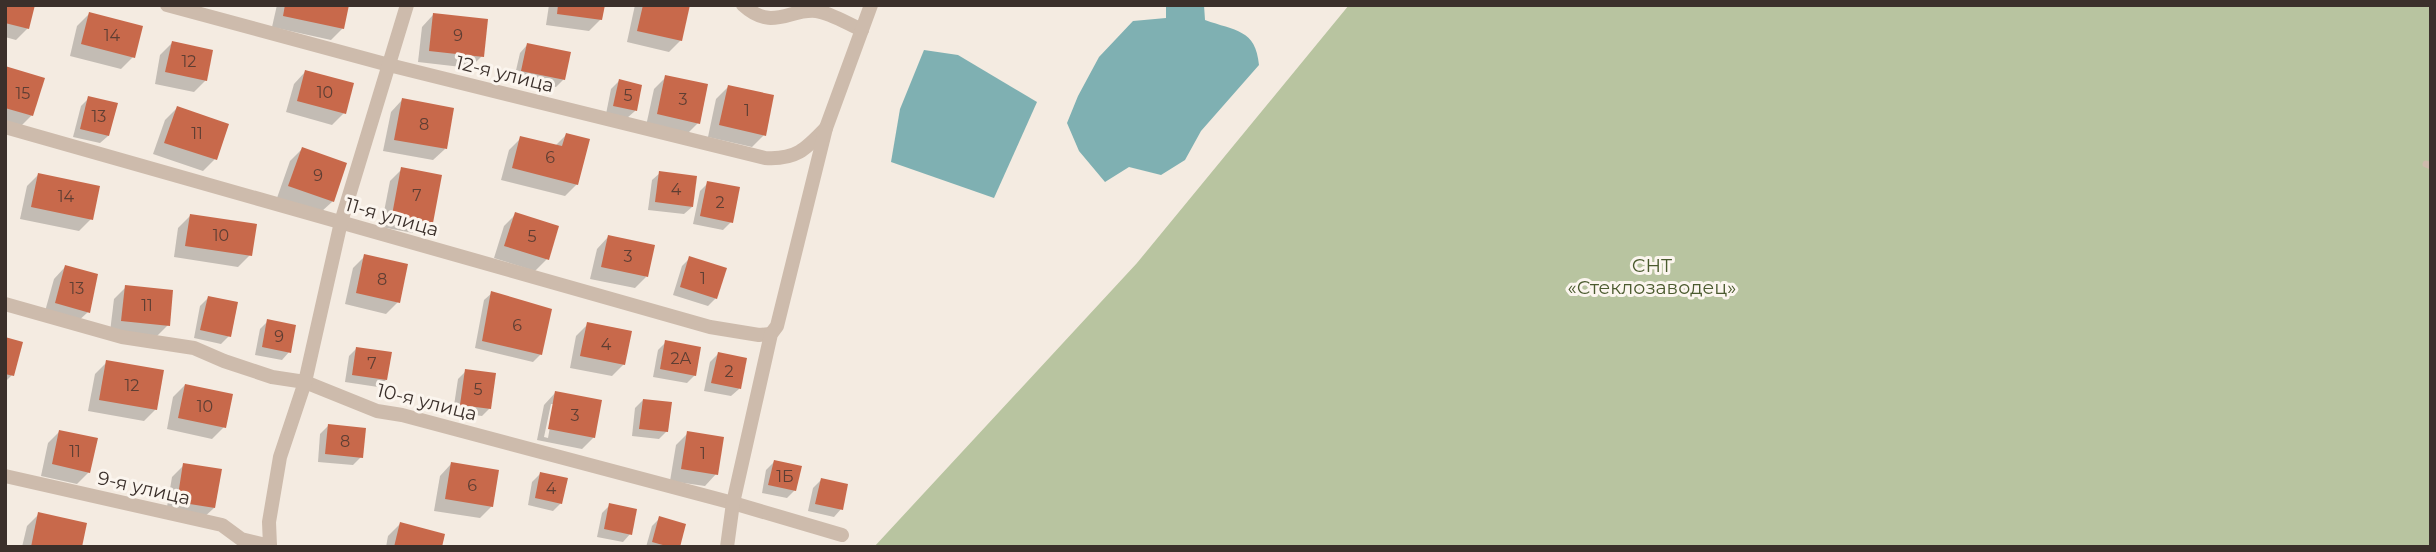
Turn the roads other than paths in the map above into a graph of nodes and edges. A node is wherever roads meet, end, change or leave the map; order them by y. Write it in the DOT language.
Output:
graph roads {
  1 [pos="167,5"];
  2 [pos="407,5"];
  3 [pos="743,5"];
  4 [pos="872,5"];
  5 [pos="862,30"];
  6 [pos="389,65"];
  7 [pos="5,127"];
  8 [pos="826,128"];
  9 [pos="341,222"];
  10 [pos="5,304"];
  11 [pos="771,334"];
  12 [pos="305,382"];
  13 [pos="5,476"];
  14 [pos="733,503"];
  15 [pos="842,535"];
  16 [pos="269,546"];
  17 [pos="727,547"];
  1 -- 6 [label="street, 12-я улица"];
  2 -- 6 [label="street"];
  3 -- 5 [label="street"];
  4 -- 5 [label="street"];
  5 -- 8 [label="street"];
  6 -- 8 [label="street, 12-я улица"];
  6 -- 9 [label="street"];
  7 -- 9 [label="street, 11-я улица"];
  8 -- 11 [label="street"];
  9 -- 11 [label="street, 11-я улица"];
  9 -- 12 [label="street"];
  10 -- 12 [label="street, 10-я улица"];
  11 -- 14 [label="street"];
  12 -- 14 [label="street, 10-я улица"];
  12 -- 16 [label="street"];
  13 -- 16 [label="street, 9-я улица"];
  14 -- 15 [label="street, 10-я улица"];
  14 -- 17 [label="street"];
}
